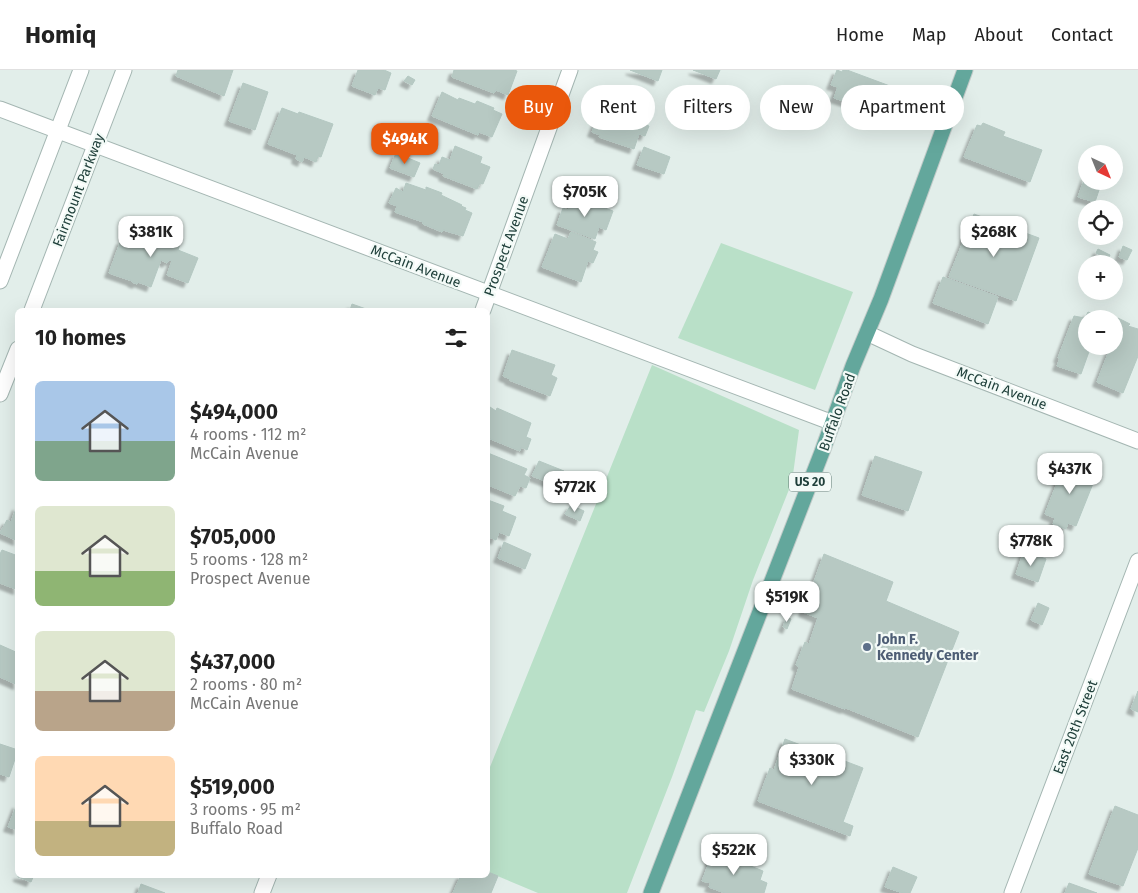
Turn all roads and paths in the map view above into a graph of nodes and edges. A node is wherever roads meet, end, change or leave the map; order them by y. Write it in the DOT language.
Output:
graph roads {
  1 [pos="81,70"];
  2 [pos="124,70"];
  3 [pos="570,70"];
  4 [pos="966,70"];
  5 [pos="0,109"];
  6 [pos="57,130"];
  7 [pos="96,145"];
  8 [pos="0,281"];
  9 [pos="489,293"];
  10 [pos="33,308"];
  11 [pos="484,308"];
  12 [pos="867,333"];
  13 [pos="15,356"];
  14 [pos="0,394"];
  15 [pos="832,423"];
  16 [pos="1138,441"];
  17 [pos="1138,561"];
  18 [pos="268,878"];
  19 [pos="262,893"];
  20 [pos="651,893"];
  21 [pos="1012,893"];
  1 -- 6 [label="street"];
  2 -- 7 [label="street, Fairmount Parkway"];
  3 -- 9 [label="street, Prospect Avenue"];
  4 -- 12 [label="main road, Buffalo Road / US 20"];
  5 -- 6 [label="street, McCain Avenue"];
  6 -- 7 [label="street, McCain Avenue"];
  6 -- 8 [label="street"];
  7 -- 9 [label="street, McCain Avenue"];
  7 -- 10 [label="street, Fairmount Parkway"];
  9 -- 11 [label="street, Prospect Avenue"];
  9 -- 15 [label="street, McCain Avenue"];
  12 -- 15 [label="main road, Buffalo Road / US 20"];
  12 -- 16 [label="street, McCain Avenue"];
  13 -- 14 [label="street"];
  15 -- 20 [label="main road, Buffalo Road / US 20"];
  17 -- 21 [label="street, East 20th Street"];
  18 -- 19 [label="street"];
}
